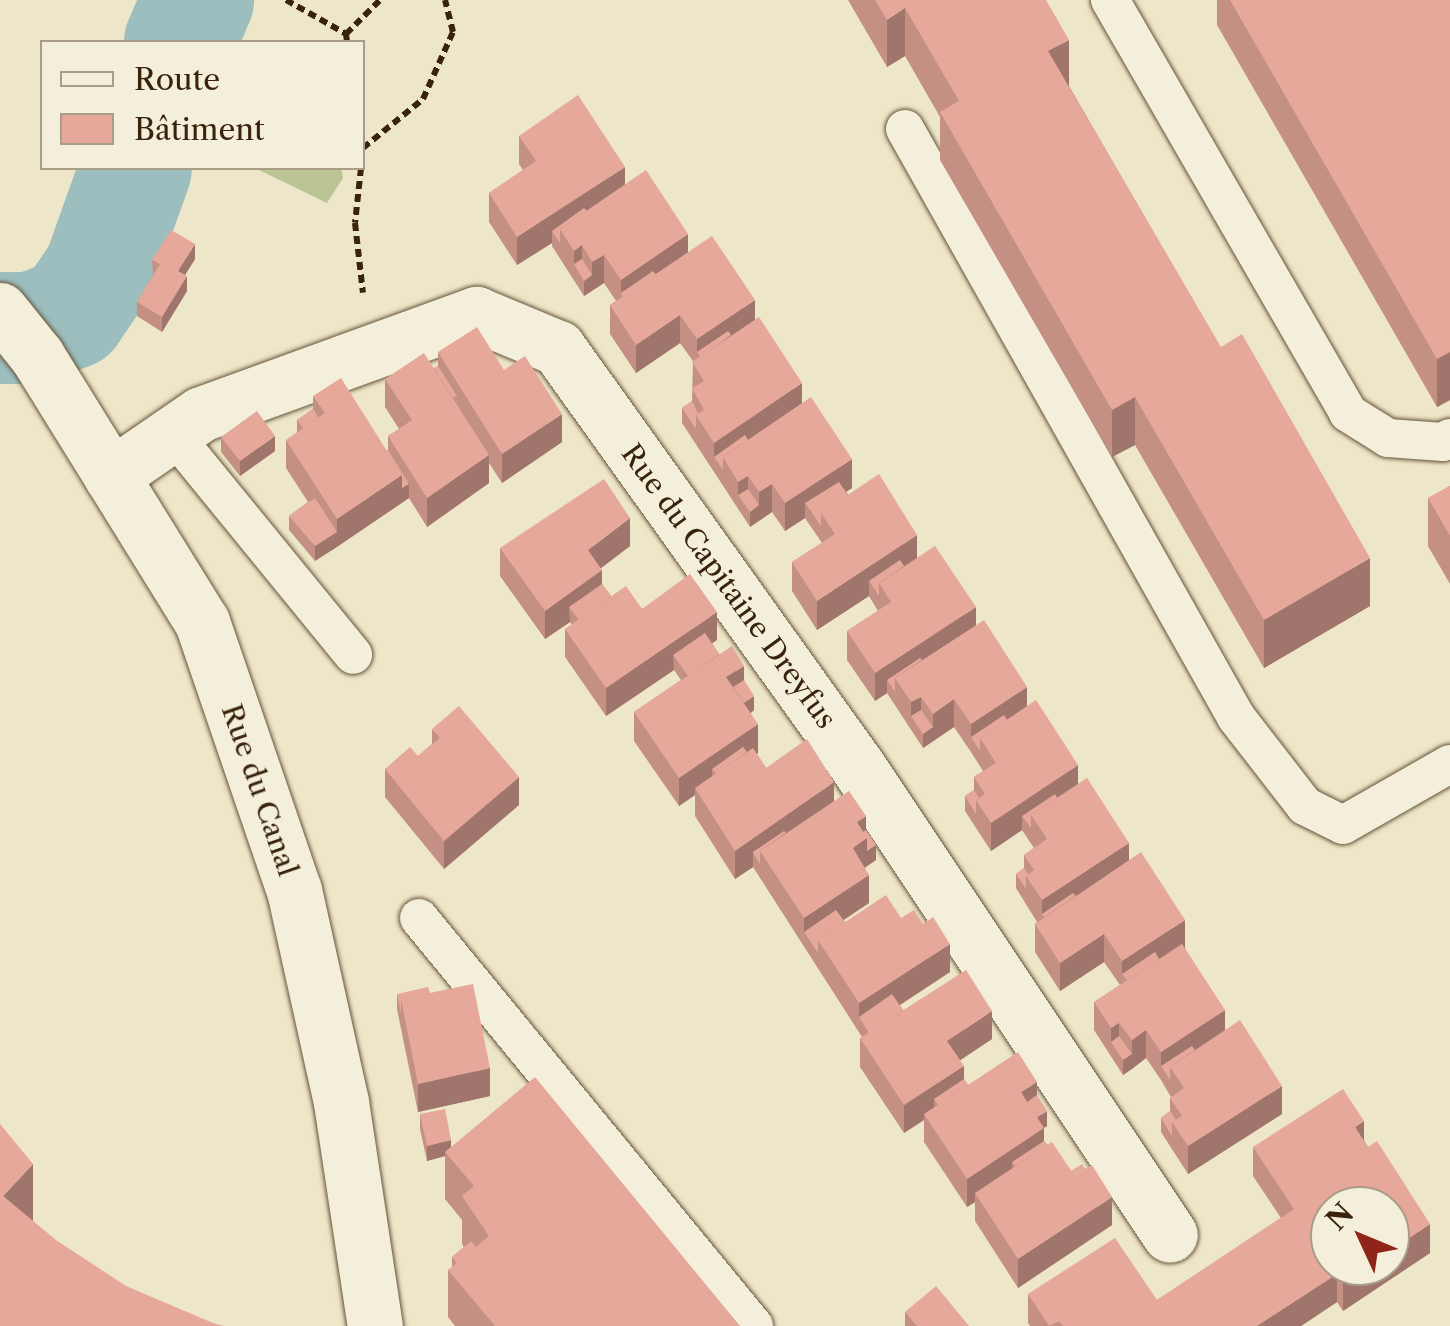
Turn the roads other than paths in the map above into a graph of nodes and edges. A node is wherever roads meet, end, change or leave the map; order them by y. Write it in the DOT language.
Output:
graph roads {
  1 [pos="1110,0"];
  2 [pos="905,129"];
  3 [pos="0,310"];
  4 [pos="173,434"];
  5 [pos="1450,438"];
  6 [pos="111,476"];
  7 [pos="353,654"];
  8 [pos="1450,764"];
  9 [pos="419,918"];
  10 [pos="1170,1235"];
  11 [pos="375,1326"];
  12 [pos="754,1326"];
  1 -- 5 [label="lane"];
  2 -- 8 [label="lane"];
  3 -- 6 [label="street, Rue du Canal"];
  4 -- 6 [label="street, Rue du Capitaine Dreyfus"];
  4 -- 7 [label="lane"];
  4 -- 10 [label="street, Rue du Capitaine Dreyfus"];
  6 -- 11 [label="street, Rue du Canal"];
  9 -- 12 [label="lane"];
}
